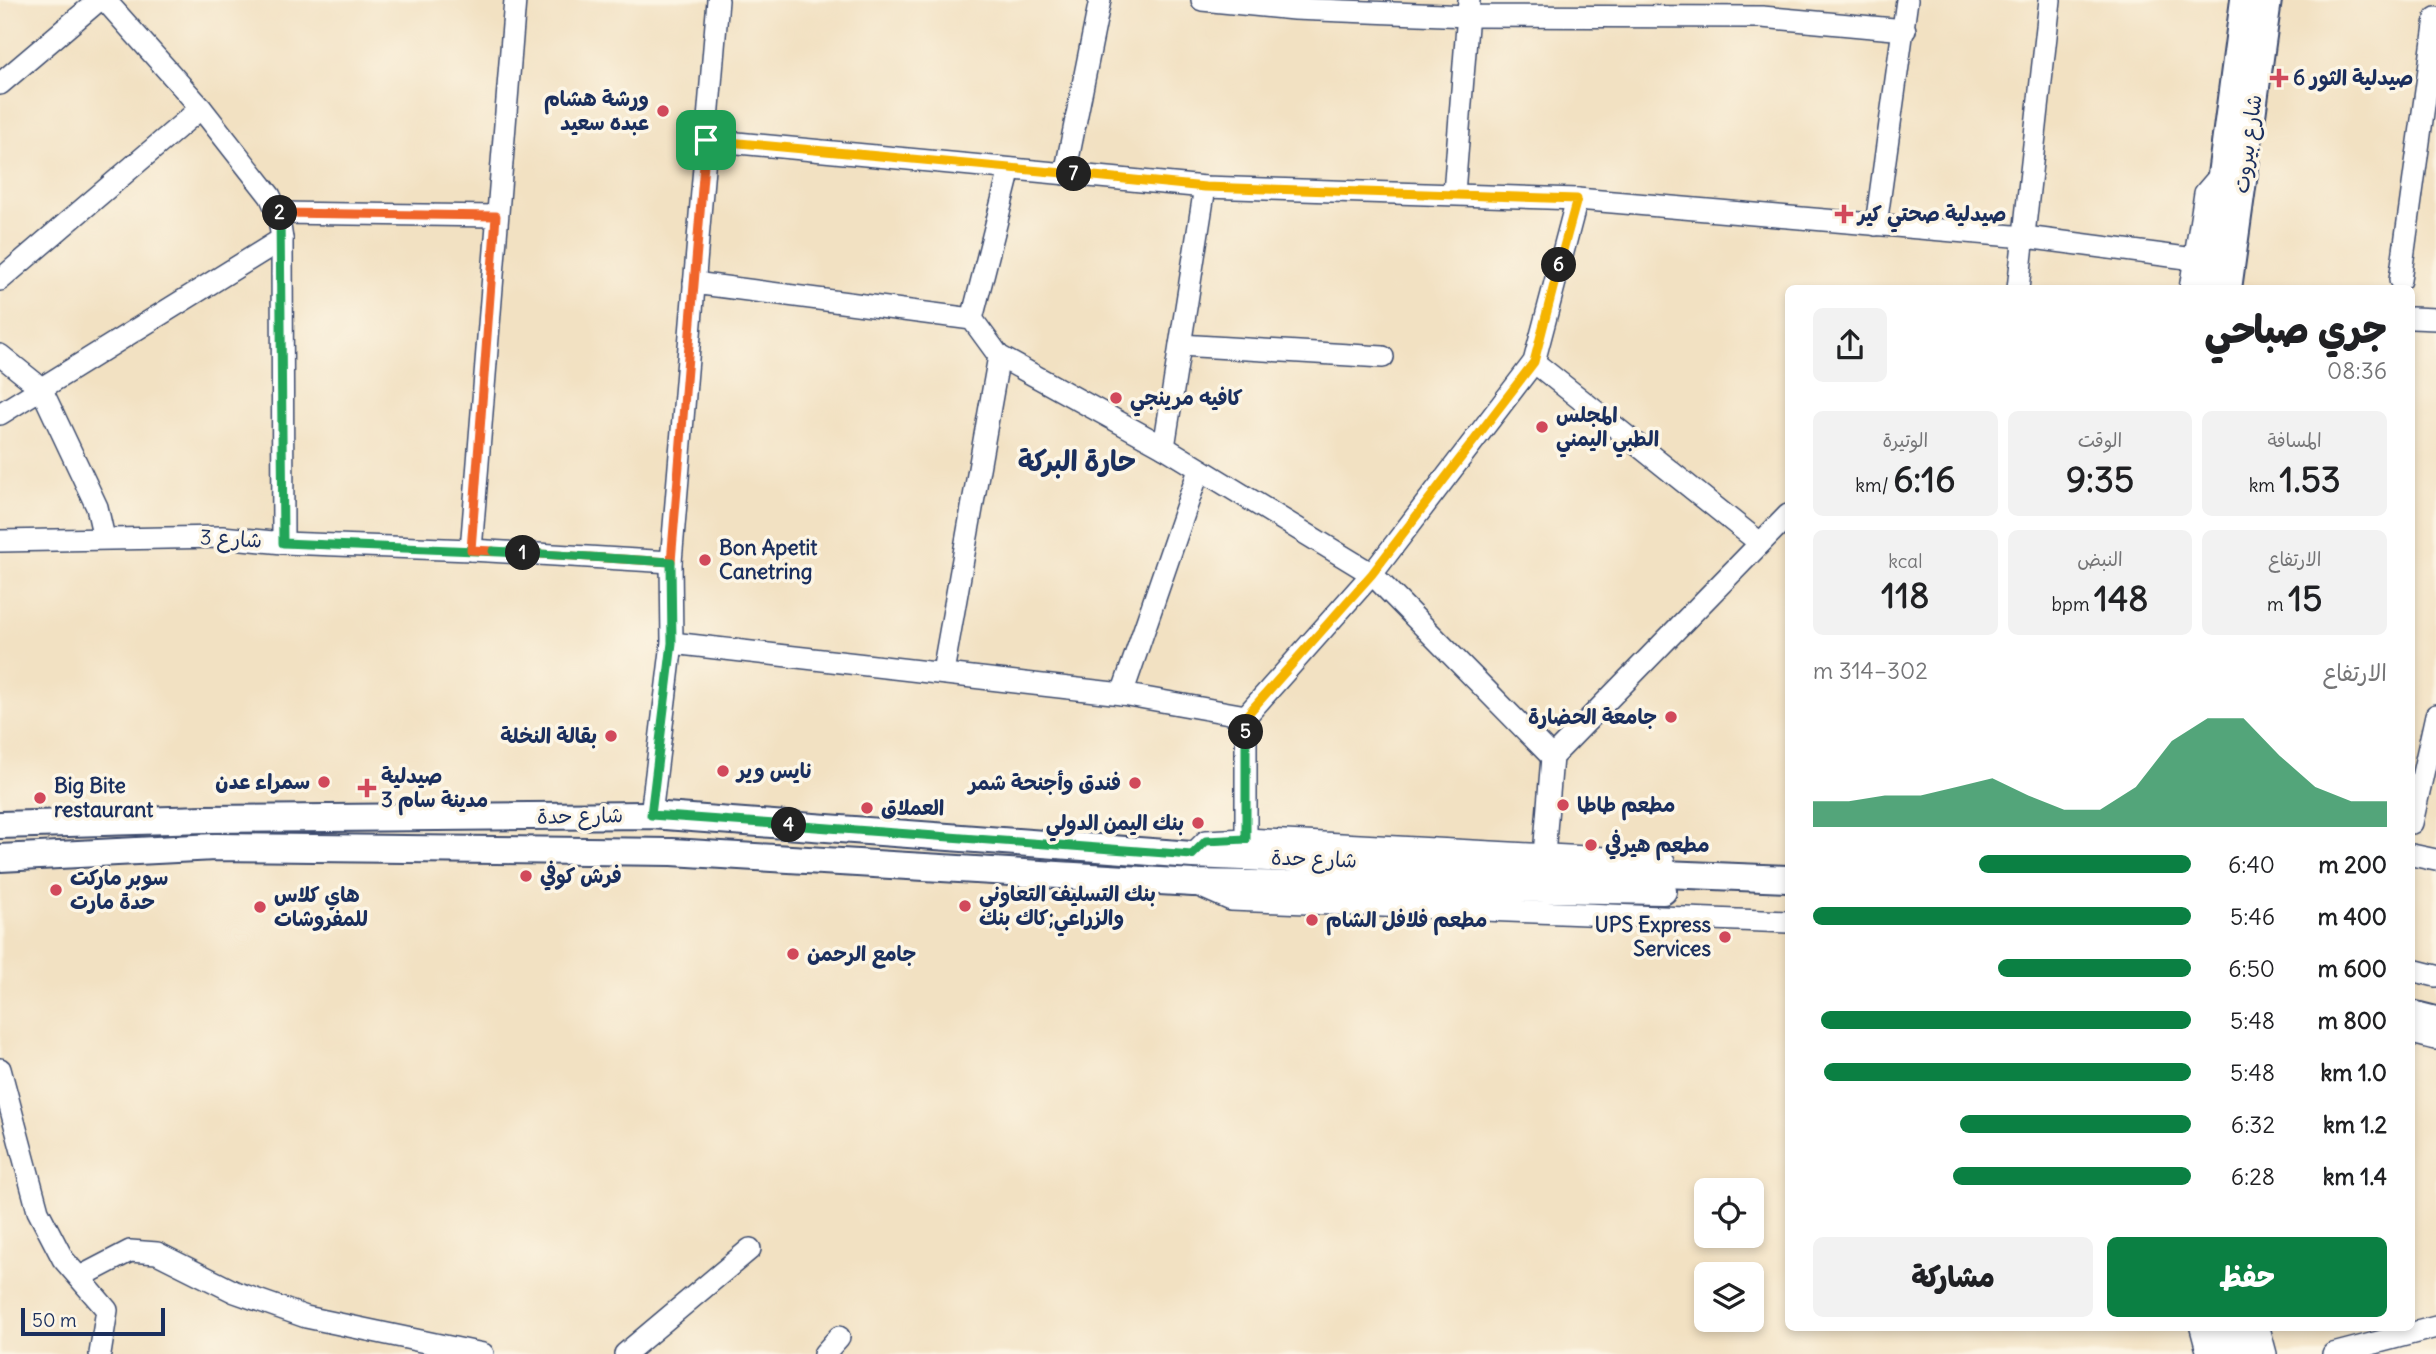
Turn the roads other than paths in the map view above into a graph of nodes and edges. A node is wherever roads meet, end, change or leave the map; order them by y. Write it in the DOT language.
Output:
graph roads {
  1 [pos="99,0"];
  2 [pos="105,0"];
  3 [pos="514,0"];
  4 [pos="718,0"];
  5 [pos="1100,0"];
  6 [pos="1202,0"];
  7 [pos="1907,0"];
  8 [pos="2050,0"];
  9 [pos="2244,0"];
  10 [pos="2268,0"];
  11 [pos="1294,4"];
  12 [pos="1468,8"];
  13 [pos="1763,9"];
  14 [pos="2436,18"];
  15 [pos="1905,30"];
  16 [pos="0,84"];
  17 [pos="201,108"];
  18 [pos="706,140"];
  19 [pos="1010,169"];
  20 [pos="2223,172"];
  21 [pos="1065,174"];
  22 [pos="1205,187"];
  23 [pos="1454,193"];
  24 [pos="1577,199"];
  25 [pos="278,213"];
  26 [pos="496,216"];
  27 [pos="1876,225"];
  28 [pos="2025,237"];
  29 [pos="282,239"];
  30 [pos="2194,259"];
  31 [pos="0,280"];
  32 [pos="2400,280"];
  33 [pos="694,283"];
  34 [pos="2019,285"];
  35 [pos="2191,285"];
  36 [pos="2207,285"];
  37 [pos="2229,285"];
  38 [pos="2415,318"];
  39 [pos="972,319"];
  40 [pos="2436,319"];
  41 [pos="1180,345"];
  42 [pos="0,355"];
  43 [pos="999,355"];
  44 [pos="1383,357"];
  45 [pos="1534,362"];
  46 [pos="41,388"];
  47 [pos="0,414"];
  48 [pos="1164,447"];
  49 [pos="1199,470"];
  50 [pos="1785,518"];
  51 [pos="104,538"];
  52 [pos="0,541"];
  53 [pos="1760,542"];
  54 [pos="283,543"];
  55 [pos="471,550"];
  56 [pos="671,562"];
  57 [pos="1372,574"];
  58 [pos="672,643"];
  59 [pos="943,672"];
  60 [pos="1122,694"];
  61 [pos="2436,715"];
  62 [pos="1246,716"];
  63 [pos="1552,757"];
  64 [pos="2415,810"];
  65 [pos="651,815"];
  66 [pos="0,825"];
  67 [pos="1246,839"];
  68 [pos="1192,855"];
  69 [pos="1544,855"];
  70 [pos="2415,856"];
  71 [pos="0,858"];
  72 [pos="2436,860"];
  73 [pos="1785,869"];
  74 [pos="1785,879"];
  75 [pos="1194,883"];
  76 [pos="1785,894"];
  77 [pos="1779,921"];
  78 [pos="2415,971"];
  79 [pos="2436,976"];
  80 [pos="2415,997"];
  81 [pos="2436,1002"];
  82 [pos="2415,1015"];
  83 [pos="2436,1020"];
  84 [pos="2415,1034"];
  85 [pos="2436,1039"];
  86 [pos="0,1069"];
  87 [pos="750,1249"];
  88 [pos="80,1277"];
  89 [pos="2436,1327"];
  90 [pos="2202,1331"];
  91 [pos="2219,1331"];
  92 [pos="2239,1331"];
  93 [pos="2260,1331"];
  94 [pos="839,1337"];
  95 [pos="100,1354"];
  96 [pos="483,1354"];
  97 [pos="625,1354"];
  98 [pos="824,1354"];
  99 [pos="2208,1354"];
  100 [pos="2225,1354"];
  101 [pos="2245,1354"];
  102 [pos="2266,1354"];
  103 [pos="2333,1354"];
  1 -- 16 [label="street"];
  2 -- 17 [label="street"];
  3 -- 26 [label="street"];
  4 -- 18 [label="street"];
  5 -- 21 [label="street"];
  6 -- 11 [label="street"];
  7 -- 15 [label="street"];
  8 -- 28 [label="street"];
  9 -- 20 [label="main road, شارع بيروت"];
  10 -- 37 [label="main road, شارع بيروت"];
  11 -- 12 [label="street"];
  12 -- 13 [label="street"];
  12 -- 23 [label="street"];
  13 -- 15 [label="street"];
  14 -- 32 [label="street"];
  15 -- 27 [label="street"];
  17 -- 25 [label="street"];
  17 -- 31 [label="street"];
  18 -- 19 [label="street"];
  18 -- 33 [label="street"];
  19 -- 21 [label="street"];
  19 -- 39 [label="street"];
  20 -- 30 [label="street"];
  20 -- 36 [label="main road, شارع بيروت"];
  21 -- 22 [label="street"];
  22 -- 23 [label="street"];
  22 -- 41 [label="street"];
  23 -- 24 [label="street"];
  24 -- 27 [label="street"];
  24 -- 45 [label="street"];
  25 -- 26 [label="street"];
  25 -- 29 [label="street"];
  26 -- 55 [label="street"];
  27 -- 28 [label="street"];
  28 -- 30 [label="street"];
  28 -- 34 [label="street"];
  29 -- 46 [label="street"];
  29 -- 54 [label="street"];
  30 -- 35 [label="street"];
  33 -- 39 [label="street"];
  33 -- 56 [label="street"];
  38 -- 40 [label="street"];
  39 -- 43 [label="street"];
  41 -- 44 [label="street"];
  41 -- 48 [label="street"];
  42 -- 46 [label="street"];
  43 -- 48 [label="street"];
  43 -- 59 [label="street"];
  45 -- 53 [label="street"];
  45 -- 57 [label="street"];
  46 -- 47 [label="street"];
  46 -- 51 [label="street"];
  48 -- 49 [label="street"];
  49 -- 57 [label="street"];
  49 -- 60 [label="street"];
  50 -- 53 [label="street"];
  51 -- 52 [label="street, شارع 3"];
  51 -- 54 [label="street, شارع 3"];
  53 -- 63 [label="street"];
  54 -- 55 [label="street, شارع 3"];
  55 -- 56 [label="street, شارع 3"];
  56 -- 58 [label="street"];
  57 -- 62 [label="street"];
  57 -- 63 [label="street"];
  58 -- 59 [label="street"];
  58 -- 65 [label="street"];
  59 -- 60 [label="street"];
  60 -- 62 [label="street"];
  61 -- 64 [label="street"];
  62 -- 67 [label="street"];
  63 -- 69 [label="street"];
  65 -- 66 [label="main road, شارع حدة"];
  65 -- 68 [label="main road, شارع حدة"];
  67 -- 68 [label="street"];
  67 -- 69 [label="street"];
  68 -- 74 [label="main road, شارع حدة"];
  69 -- 73 [label="street"];
  70 -- 72 [label="street"];
  71 -- 75 [label="main road, شارع حدة"];
  75 -- 76 [label="main road, شارع حدة"];
  75 -- 77 [label="street"];
  78 -- 79 [label="street"];
  80 -- 81 [label="main road"];
  82 -- 83 [label="main road"];
  84 -- 85 [label="street"];
  86 -- 88 [label="street"];
  87 -- 97 [label="street"];
  88 -- 95 [label="street"];
  88 -- 96 [label="street"];
  89 -- 103 [label="street"];
  90 -- 99 [label="street"];
  91 -- 100 [label="main road"];
  92 -- 101 [label="main road"];
  93 -- 102 [label="street"];
  94 -- 98 [label="street"];
}
